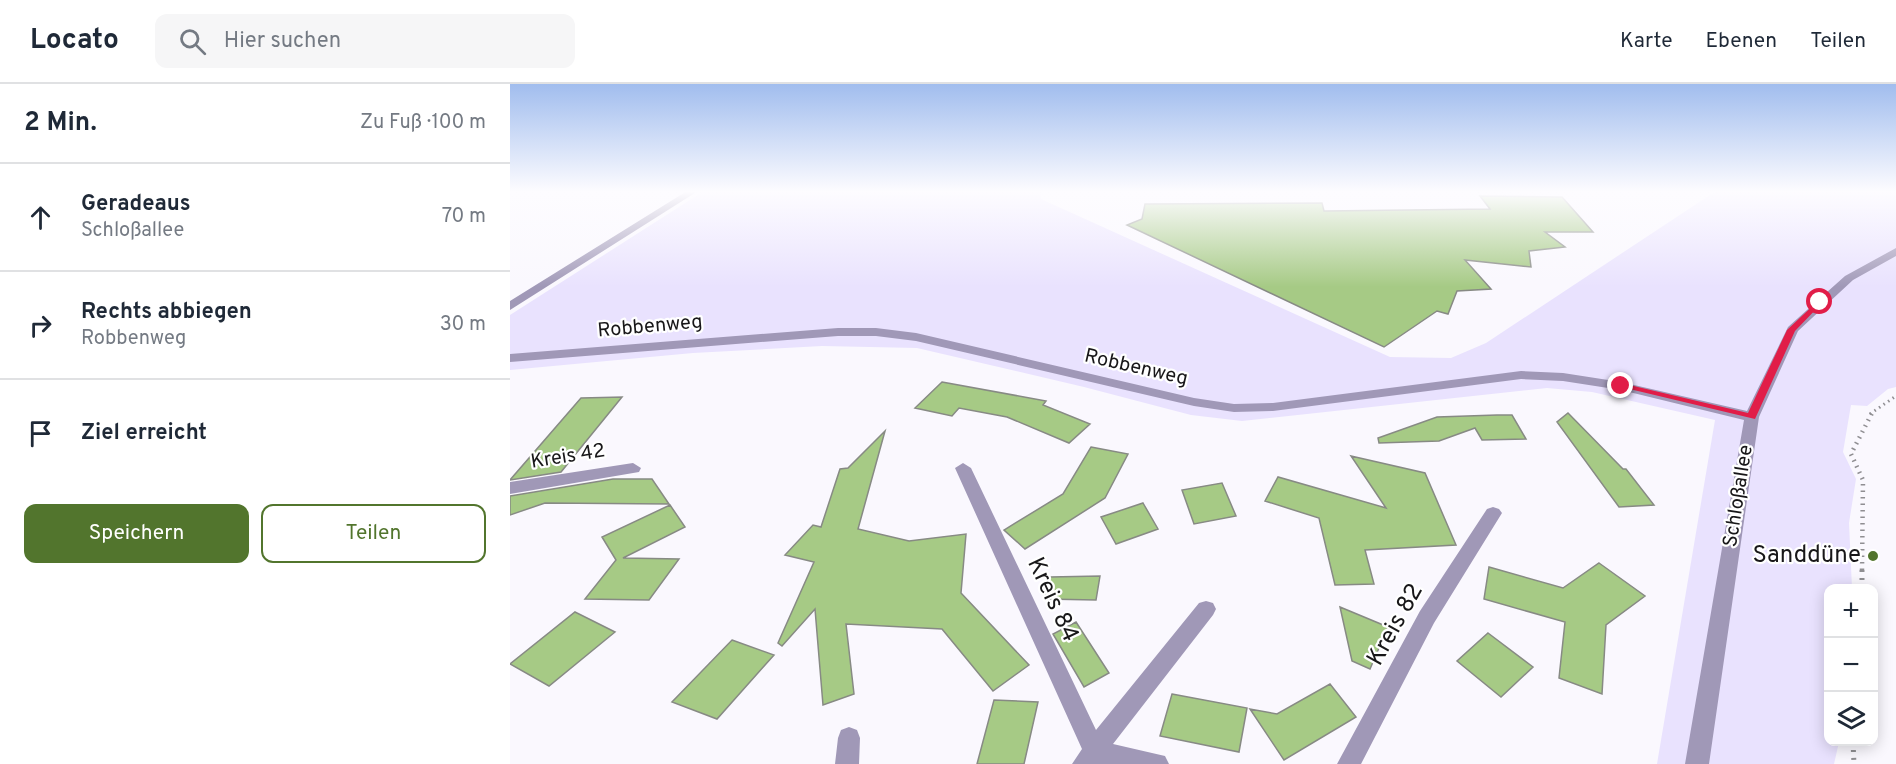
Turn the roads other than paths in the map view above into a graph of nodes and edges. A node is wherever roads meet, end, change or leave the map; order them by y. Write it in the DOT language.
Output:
graph roads {
  1 [pos="643,223"];
  2 [pos="1896,251"];
  3 [pos="510,306"];
  4 [pos="510,358"];
  5 [pos="1752,417"];
  6 [pos="633,468"];
  7 [pos="963,468"];
  8 [pos="510,488"];
  9 [pos="1493,513"];
  10 [pos="1206,609"];
  11 [pos="849,738"];
  12 [pos="1089,758"];
  13 [pos="847,764"];
  14 [pos="1156,764"];
  15 [pos="1349,764"];
  16 [pos="1697,764"];
  1 -- 3 [label="street"];
  2 -- 5 [label="street, Schloßallee"];
  4 -- 5 [label="street, Robbenweg"];
  5 -- 16 [label="street, Schloßallee"];
  6 -- 8 [label="street, Kreis 42"];
  7 -- 12 [label="street, Kreis 84"];
  9 -- 15 [label="street, Kreis 82"];
  10 -- 12 [label="street"];
  11 -- 13 [label="street"];
  12 -- 14 [label="street"];
}
